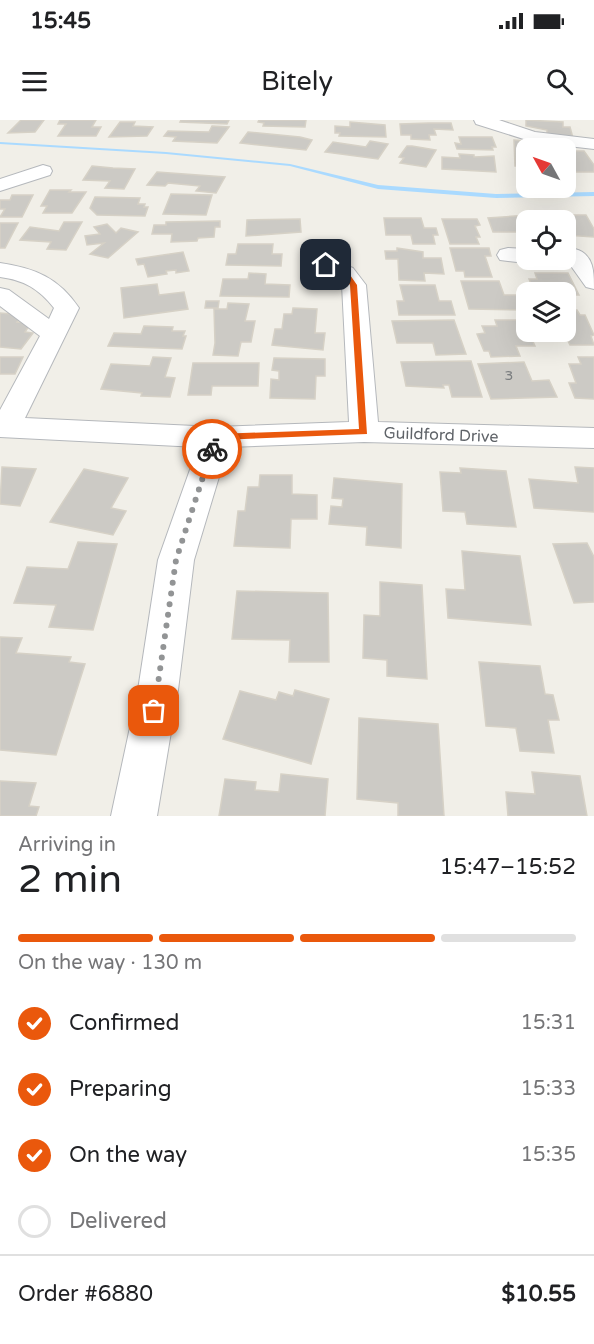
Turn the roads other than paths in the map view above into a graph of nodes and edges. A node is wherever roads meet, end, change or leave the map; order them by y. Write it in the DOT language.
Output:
graph roads {
  1 [pos="483,121"];
  2 [pos="594,144"];
  3 [pos="43,171"];
  4 [pos="0,185"];
  5 [pos="578,256"];
  6 [pos="326,265"];
  7 [pos="0,270"];
  8 [pos="594,282"];
  9 [pos="0,295"];
  10 [pos="55,335"];
  11 [pos="3,427"];
  12 [pos="364,432"];
  13 [pos="216,437"];
  14 [pos="594,438"];
  15 [pos="134,816"];
  1 -- 2 [label="street"];
  3 -- 4 [label="street"];
  5 -- 8 [label="street"];
  6 -- 12 [label="street"];
  7 -- 10 [label="street"];
  9 -- 10 [label="street"];
  10 -- 11 [label="street"];
  11 -- 13 [label="street, Guildford Drive"];
  12 -- 13 [label="street, Guildford Drive"];
  12 -- 14 [label="street, Guildford Drive"];
  13 -- 15 [label="street"];
}
